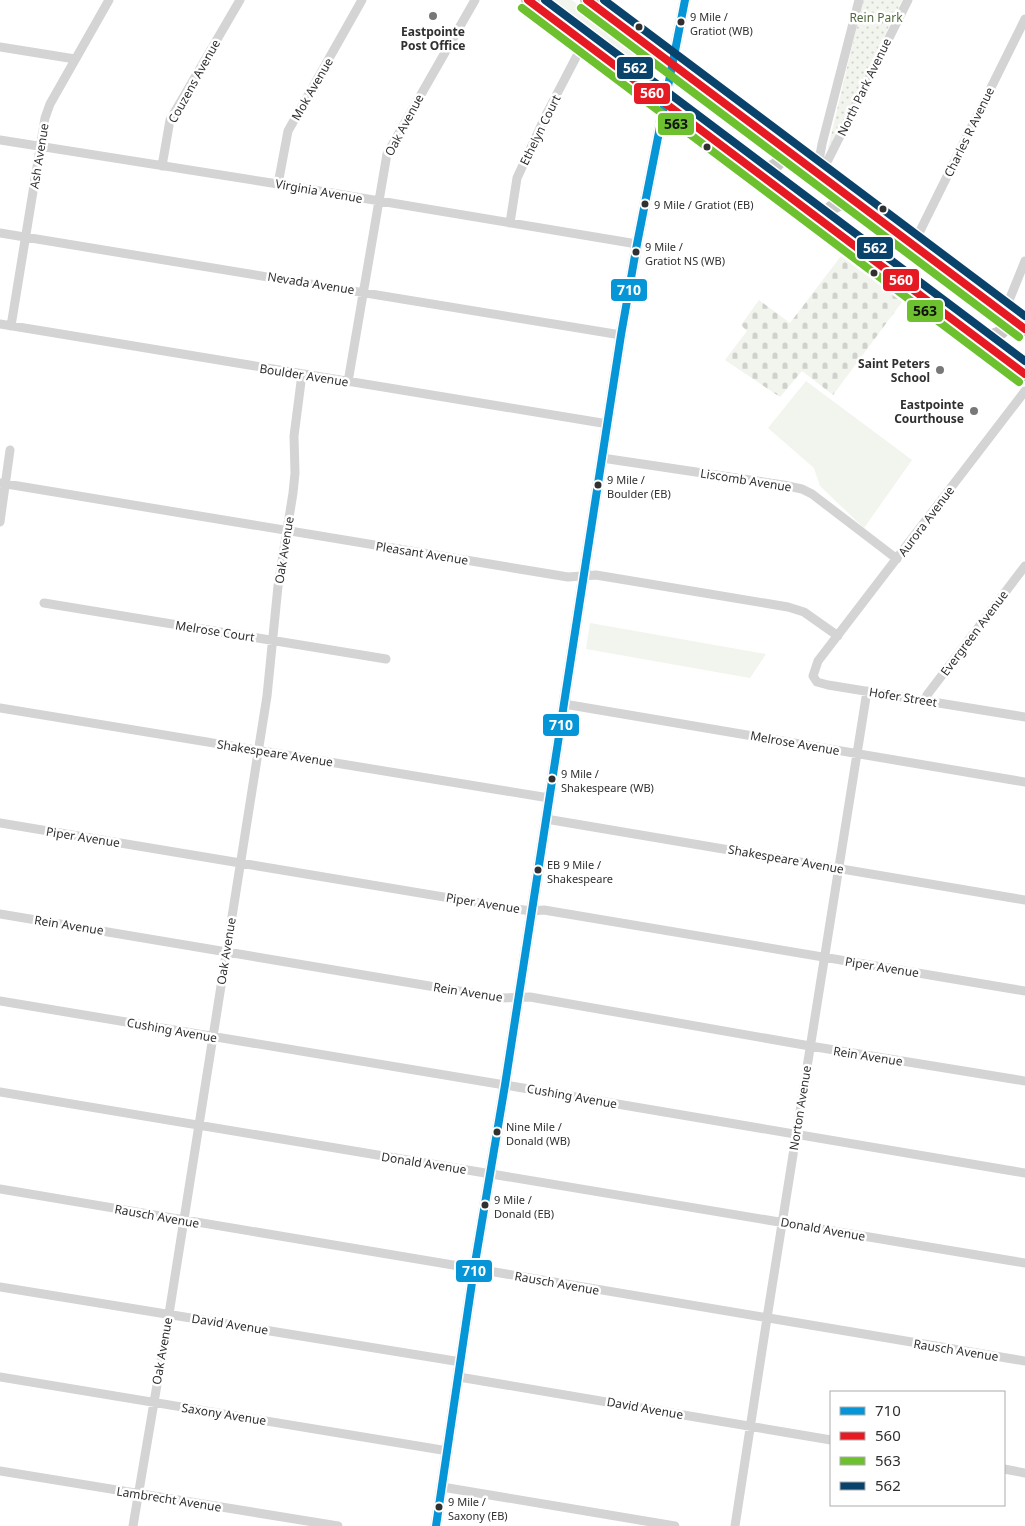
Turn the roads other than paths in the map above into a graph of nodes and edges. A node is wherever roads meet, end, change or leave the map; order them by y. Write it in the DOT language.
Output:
graph roads {
  1 [pos="109,0"];
  2 [pos="240,0"];
  3 [pos="362,0"];
  4 [pos="475,0"];
  5 [pos="587,0"];
  6 [pos="684,0"];
  7 [pos="858,0"];
  8 [pos="908,0"];
  9 [pos="533,2"];
  10 [pos="1025,18"];
  11 [pos="584,42"];
  12 [pos="0,47"];
  13 [pos="75,59"];
  14 [pos="672,64"];
  15 [pos="664,102"];
  16 [pos="0,140"];
  17 [pos="41,147"];
  18 [pos="786,149"];
  19 [pos="162,166"];
  20 [pos="752,169"];
  21 [pos="817,172"];
  22 [pos="278,184"];
  23 [pos="855,201"];
  24 [pos="379,202"];
  25 [pos="510,223"];
  26 [pos="826,224"];
  27 [pos="0,232"];
  28 [pos="27,237"];
  29 [pos="637,244"];
  30 [pos="911,244"];
  31 [pos="1025,261"];
  32 [pos="363,292"];
  33 [pos="1006,314"];
  34 [pos="0,324"];
  35 [pos="11,326"];
  36 [pos="1025,328"];
  37 [pos="622,335"];
  38 [pos="976,337"];
  39 [pos="302,374"];
  40 [pos="1025,374"];
  41 [pos="348,382"];
  42 [pos="1025,391"];
  43 [pos="608,424"];
  44 [pos="10,450"];
  45 [pos="602,458"];
  46 [pos="3,484"];
  47 [pos="0,522"];
  48 [pos="286,531"];
  49 [pos="897,559"];
  50 [pos="1025,566"];
  51 [pos="584,575"];
  52 [pos="44,603"];
  53 [pos="838,636"];
  54 [pos="272,640"];
  55 [pos="826,650"];
  56 [pos="386,659"];
  57 [pos="867,691"];
  58 [pos="925,701"];
  59 [pos="564,704"];
  60 [pos="0,708"];
  61 [pos="1025,717"];
  62 [pos="259,750"];
  63 [pos="858,754"];
  64 [pos="1025,782"];
  65 [pos="549,798"];
  66 [pos="546,819"];
  67 [pos="0,823"];
  68 [pos="240,863"];
  69 [pos="839,868"];
  70 [pos="1025,900"];
  71 [pos="532,911"];
  72 [pos="0,914"];
  73 [pos="226,951"];
  74 [pos="825,958"];
  75 [pos="1025,991"];
  76 [pos="518,998"];
  77 [pos="0,1001"];
  78 [pos="213,1037"];
  79 [pos="810,1046"];
  80 [pos="1025,1082"];
  81 [pos="505,1085"];
  82 [pos="0,1092"];
  83 [pos="198,1125"];
  84 [pos="796,1134"];
  85 [pos="1025,1173"];
  86 [pos="489,1174"];
  87 [pos="0,1189"];
  88 [pos="184,1220"];
  89 [pos="782,1222"];
  90 [pos="1025,1263"];
  91 [pos="474,1269"];
  92 [pos="0,1287"];
  93 [pos="169,1314"];
  94 [pos="767,1318"];
  95 [pos="1025,1361"];
  96 [pos="461,1362"];
  97 [pos="0,1377"];
  98 [pos="459,1377"];
  99 [pos="154,1402"];
  100 [pos="751,1426"];
  101 [pos="830,1440"];
  102 [pos="448,1451"];
  103 [pos="1005,1469"];
  104 [pos="0,1472"];
  105 [pos="1025,1473"];
  106 [pos="442,1487"];
  107 [pos="138,1494"];
  108 [pos="132,1526"];
  109 [pos="338,1526"];
  110 [pos="436,1526"];
  111 [pos="676,1526"];
  112 [pos="735,1526"];
  1 -- 13 [label="street, Ash Avenue"];
  2 -- 19 [label="street, Couzens Avenue"];
  3 -- 22 [label="street, Mok Avenue"];
  4 -- 24 [label="street, Oak Avenue"];
  5 -- 14 [label="main road"];
  6 -- 14 [label="main road"];
  7 -- 21 [label="street"];
  8 -- 21 [label="street, North Park Avenue"];
  9 -- 11 [label="main road"];
  10 -- 30 [label="street, Charles R Avenue"];
  11 -- 15 [label="main road"];
  11 -- 25 [label="street, Ethelyn Court"];
  12 -- 13 [label="street"];
  13 -- 17 [label="street, Ash Avenue"];
  14 -- 15 [label="main road"];
  14 -- 18 [label="main road"];
  15 -- 20 [label="main road"];
  15 -- 29 [label="main road"];
  16 -- 17 [label="street, Virginia Avenue"];
  17 -- 19 [label="street, Virginia Avenue"];
  17 -- 28 [label="street, Ash Avenue"];
  18 -- 20 [label="main road"];
  18 -- 21 [label="main road"];
  19 -- 22 [label="street, Virginia Avenue"];
  20 -- 26 [label="main road"];
  21 -- 23 [label="main road"];
  22 -- 24 [label="street, Virginia Avenue"];
  23 -- 26 [label="main road"];
  23 -- 30 [label="main road"];
  24 -- 25 [label="street, Virginia Avenue"];
  24 -- 32 [label="street, Oak Avenue"];
  25 -- 29 [label="street, Virginia Avenue"];
  26 -- 38 [label="main road"];
  27 -- 28 [label="street, Nevada Avenue"];
  28 -- 32 [label="street, Nevada Avenue"];
  28 -- 35 [label="street, Ash Avenue"];
  29 -- 37 [label="main road"];
  30 -- 33 [label="main road"];
  31 -- 33 [label="street"];
  32 -- 37 [label="street, Nevada Avenue"];
  32 -- 41 [label="street, Oak Avenue"];
  33 -- 36 [label="main road"];
  33 -- 38 [label="main road"];
  34 -- 35 [label="street, Boulder Avenue"];
  35 -- 39 [label="street, Boulder Avenue"];
  37 -- 43 [label="main road"];
  38 -- 40 [label="main road"];
  39 -- 41 [label="street, Boulder Avenue"];
  39 -- 48 [label="street, Oak Avenue"];
  41 -- 43 [label="street, Boulder Avenue"];
  42 -- 49 [label="street, Aurora Avenue"];
  43 -- 45 [label="main road"];
  44 -- 46 [label="street"];
  45 -- 49 [label="street, Liscomb Avenue"];
  45 -- 51 [label="main road"];
  46 -- 47 [label="street"];
  46 -- 48 [label="street, Pleasant Avenue"];
  48 -- 51 [label="street, Pleasant Avenue"];
  48 -- 54 [label="street, Oak Avenue"];
  49 -- 53 [label="street, Aurora Avenue"];
  50 -- 58 [label="street, Evergreen Avenue"];
  51 -- 53 [label="street, Pleasant Avenue"];
  51 -- 59 [label="main road"];
  52 -- 54 [label="street, Melrose Court"];
  53 -- 55 [label="street, Aurora Avenue"];
  54 -- 56 [label="street, Melrose Court"];
  54 -- 62 [label="street, Oak Avenue"];
  55 -- 57 [label="street, Hofer Street"];
  57 -- 58 [label="street, Hofer Street"];
  57 -- 63 [label="street, Norton Avenue"];
  58 -- 61 [label="street, Hofer Street"];
  59 -- 63 [label="street, Melrose Avenue"];
  59 -- 65 [label="main road"];
  60 -- 62 [label="street, Shakespeare Avenue"];
  62 -- 65 [label="street, Shakespeare Avenue"];
  62 -- 68 [label="street, Oak Avenue"];
  63 -- 64 [label="street, Melrose Avenue"];
  63 -- 69 [label="street, Norton Avenue"];
  65 -- 66 [label="main road"];
  66 -- 69 [label="street, Shakespeare Avenue"];
  66 -- 71 [label="main road"];
  67 -- 68 [label="street, Piper Avenue"];
  68 -- 71 [label="street, Piper Avenue"];
  68 -- 73 [label="street, Oak Avenue"];
  69 -- 70 [label="street, Shakespeare Avenue"];
  69 -- 74 [label="street, Norton Avenue"];
  71 -- 74 [label="street, Piper Avenue"];
  71 -- 76 [label="main road"];
  72 -- 73 [label="street, Rein Avenue"];
  73 -- 76 [label="street, Rein Avenue"];
  73 -- 78 [label="street, Oak Avenue"];
  74 -- 75 [label="street, Piper Avenue"];
  74 -- 79 [label="street, Norton Avenue"];
  76 -- 79 [label="street, Rein Avenue"];
  76 -- 81 [label="main road"];
  77 -- 78 [label="street, Cushing Avenue"];
  78 -- 81 [label="street, Cushing Avenue"];
  78 -- 83 [label="street, Oak Avenue"];
  79 -- 80 [label="street, Rein Avenue"];
  79 -- 84 [label="street, Norton Avenue"];
  81 -- 84 [label="street, Cushing Avenue"];
  81 -- 86 [label="main road"];
  82 -- 83 [label="street, Donald Avenue"];
  83 -- 86 [label="street, Donald Avenue"];
  83 -- 88 [label="street, Oak Avenue"];
  84 -- 85 [label="street, Cushing Avenue"];
  84 -- 89 [label="street, Norton Avenue"];
  86 -- 89 [label="street, Donald Avenue"];
  86 -- 91 [label="main road"];
  87 -- 88 [label="street, Rausch Avenue"];
  88 -- 91 [label="street, Rausch Avenue"];
  88 -- 93 [label="street, Oak Avenue"];
  89 -- 90 [label="street, Donald Avenue"];
  89 -- 94 [label="street, Norton Avenue"];
  91 -- 94 [label="street, Rausch Avenue"];
  91 -- 96 [label="main road"];
  92 -- 93 [label="street, David Avenue"];
  93 -- 96 [label="street, David Avenue"];
  93 -- 99 [label="street, Oak Avenue"];
  94 -- 95 [label="street, Rausch Avenue"];
  94 -- 100 [label="street, Norton Avenue"];
  96 -- 98 [label="main road"];
  97 -- 99 [label="street, Saxony Avenue"];
  98 -- 100 [label="street, David Avenue"];
  98 -- 102 [label="main road"];
  99 -- 102 [label="street, Saxony Avenue"];
  99 -- 107 [label="street, Oak Avenue"];
  100 -- 101 [label="street, David Avenue"];
  100 -- 112 [label="street, Norton Avenue"];
  102 -- 106 [label="main road"];
  103 -- 105 [label="street"];
  104 -- 107 [label="street, Lambrecht Avenue"];
  106 -- 110 [label="main road"];
  106 -- 111 [label="street"];
  107 -- 108 [label="street, Oak Avenue"];
  107 -- 109 [label="street, Lambrecht Avenue"];
}
